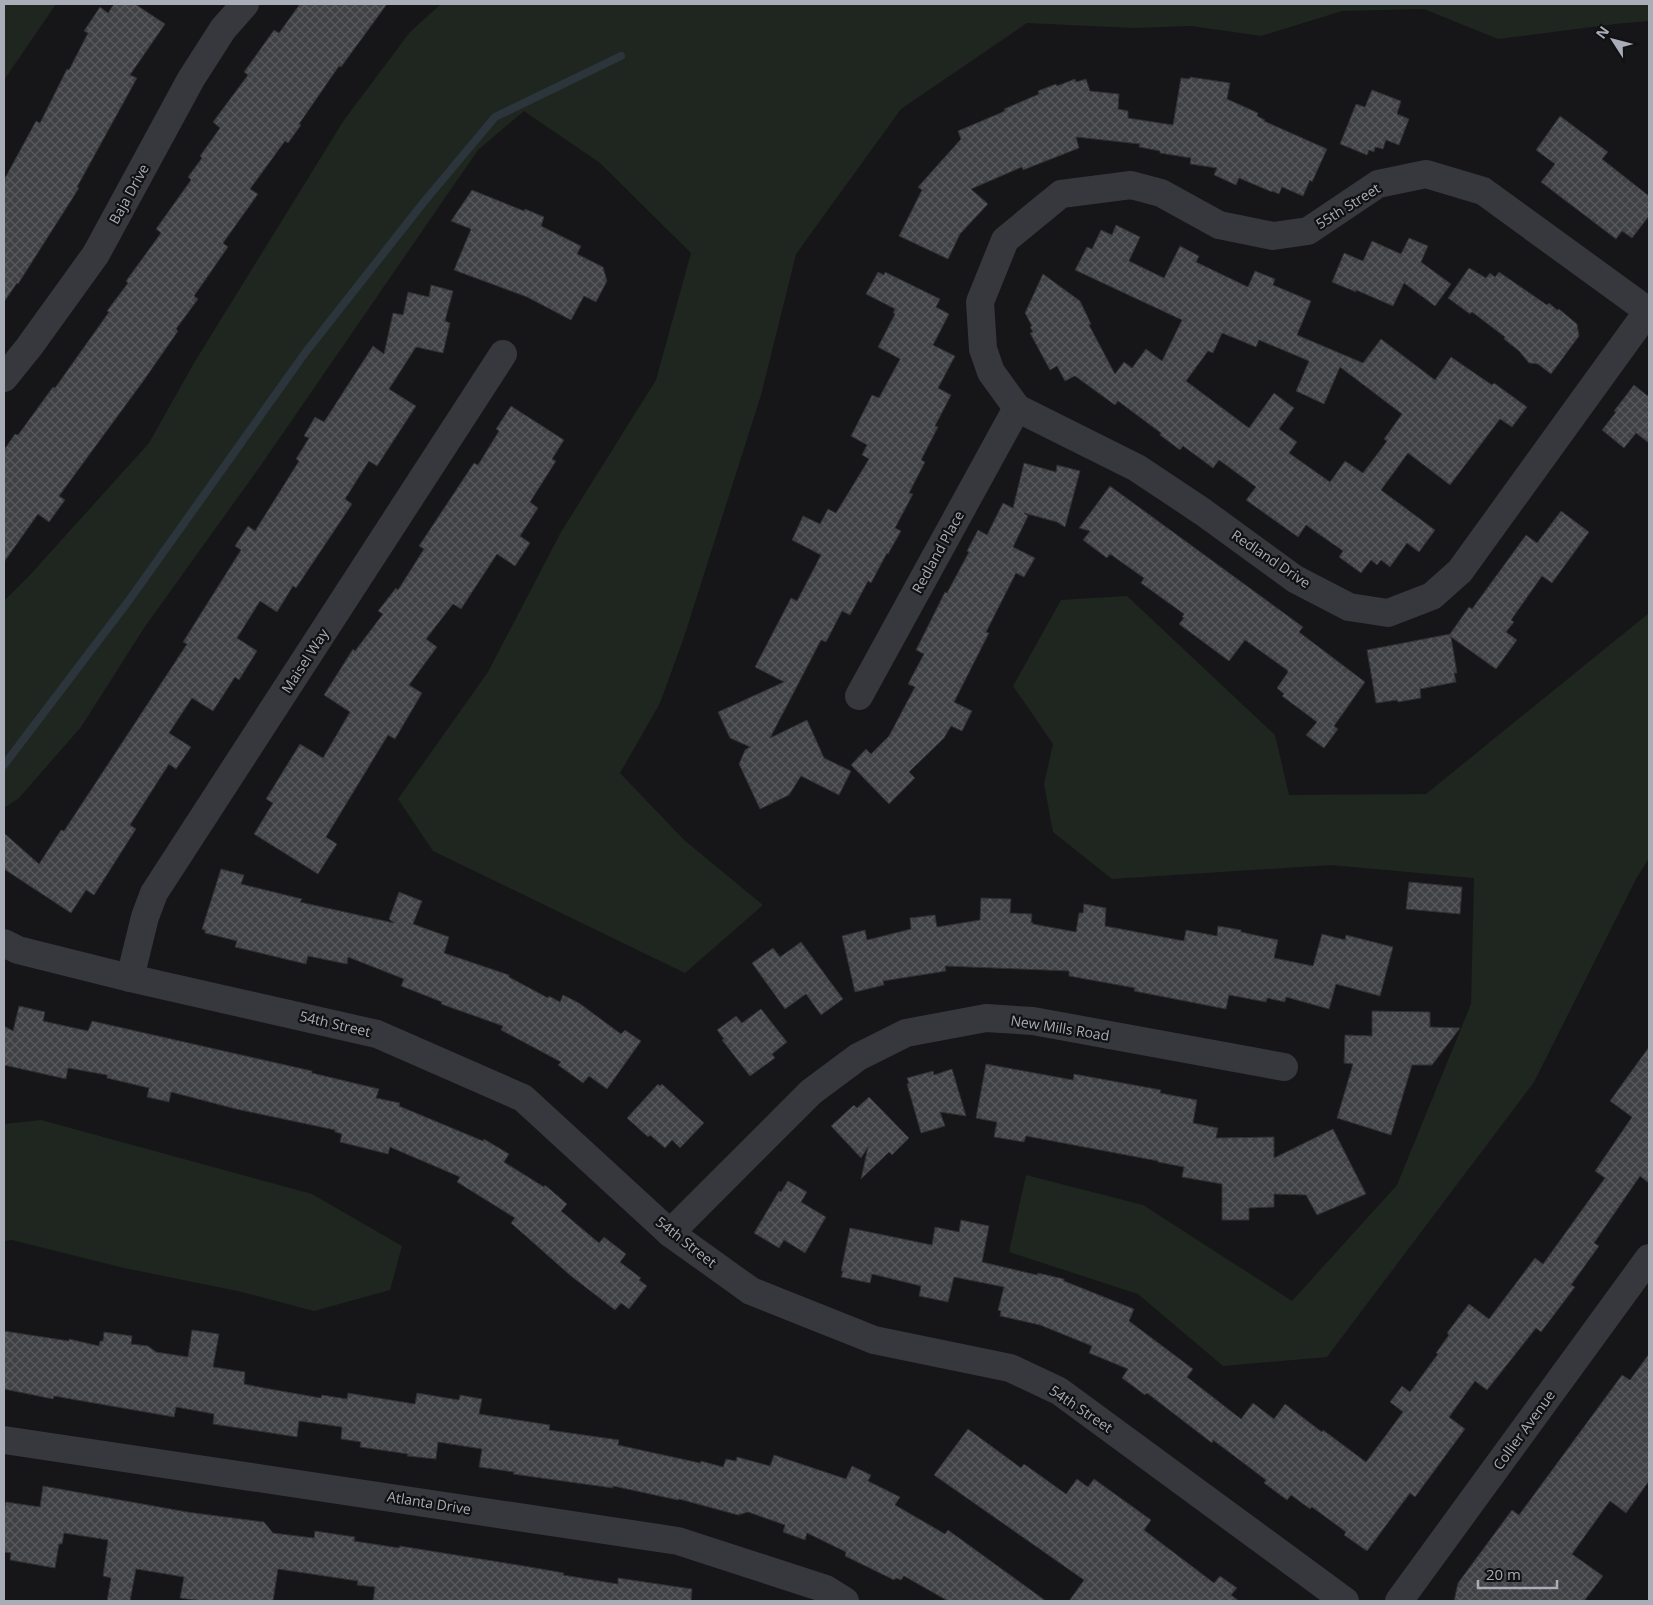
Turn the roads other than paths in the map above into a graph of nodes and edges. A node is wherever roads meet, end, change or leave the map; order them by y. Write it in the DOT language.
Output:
graph roads {
  1 [pos="245,4"];
  2 [pos="1649,311"];
  3 [pos="503,354"];
  4 [pos="4,378"];
  5 [pos="1017,408"];
  6 [pos="859,696"];
  7 [pos="4,942"];
  8 [pos="130,978"];
  9 [pos="1284,1067"];
  10 [pos="670,1233"];
  11 [pos="1649,1258"];
  12 [pos="4,1440"];
  13 [pos="845,1601"];
  14 [pos="1345,1601"];
  15 [pos="1399,1601"];
  1 -- 4 [label="street, Baja Drive"];
  2 -- 5 [label="street, Redland Drive"];
  2 -- 5 [label="street, 55th Street"];
  3 -- 8 [label="street, Maisel Way"];
  5 -- 6 [label="street, Redland Place"];
  7 -- 8 [label="street, 54th Street"];
  8 -- 10 [label="street, 54th Street"];
  9 -- 10 [label="street, New Mills Road"];
  10 -- 14 [label="street, 54th Street"];
  11 -- 15 [label="street, Collier Avenue"];
  12 -- 13 [label="street, Atlanta Drive"];
}
